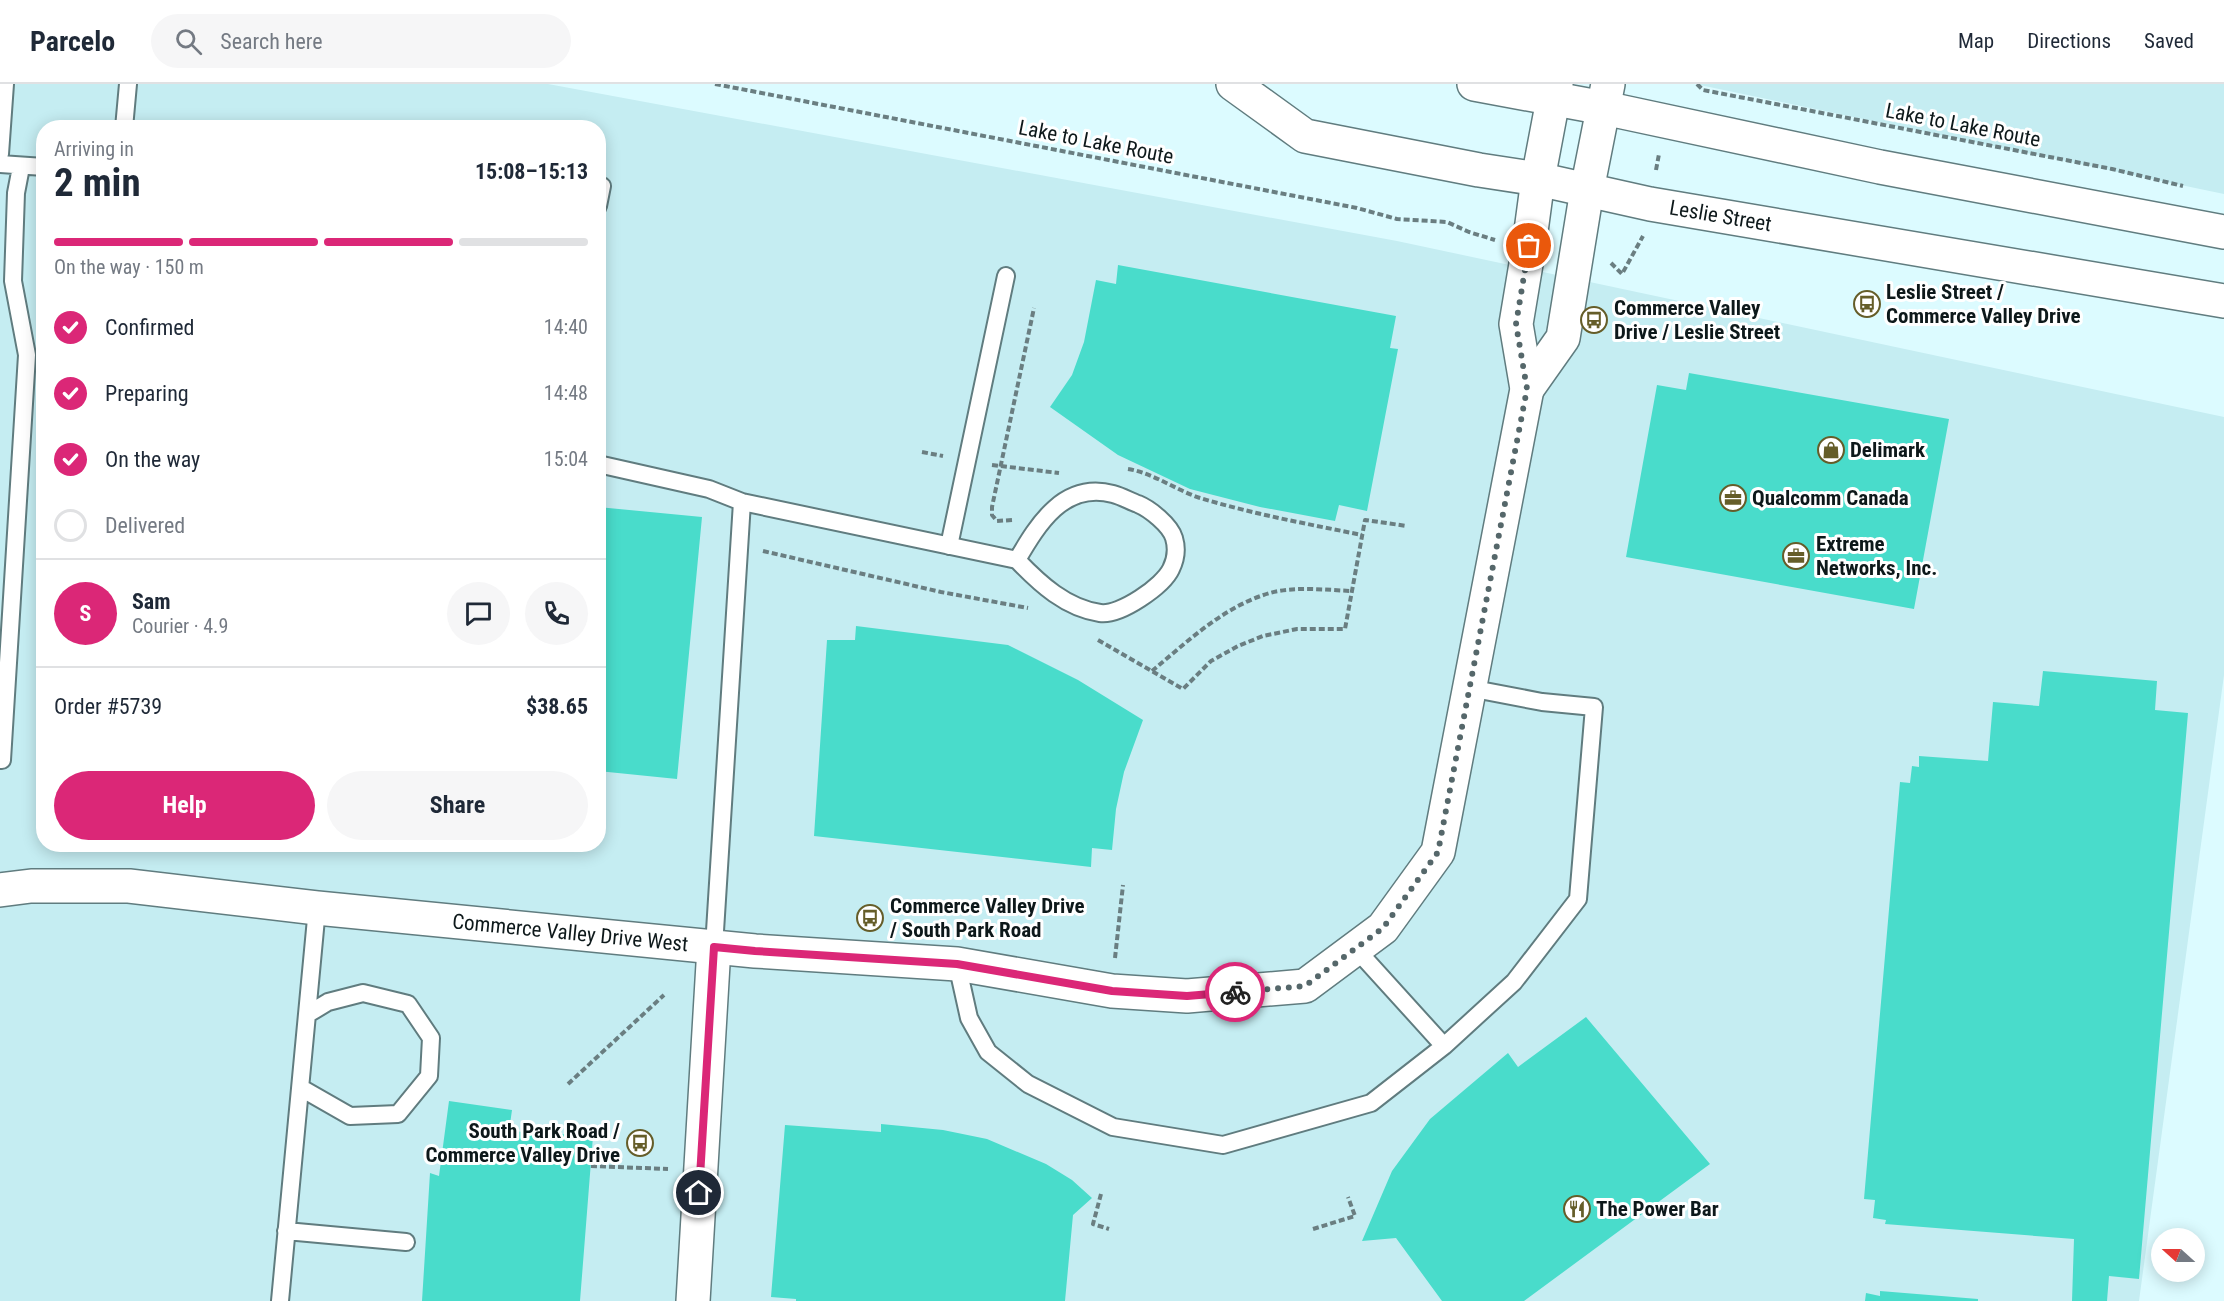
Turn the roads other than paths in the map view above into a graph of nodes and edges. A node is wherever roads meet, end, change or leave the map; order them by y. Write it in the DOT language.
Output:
graph roads {
  1 [pos="5,84"];
  2 [pos="128,84"];
  3 [pos="1233,84"];
  4 [pos="1474,84"];
  5 [pos="1554,91"];
  6 [pos="1606,96"];
  7 [pos="125,120"];
  8 [pos="0,154"];
  9 [pos="0,164"];
  10 [pos="21,167"];
  11 [pos="36,167"];
  12 [pos="1538,179"];
  13 [pos="1587,190"];
  14 [pos="2224,232"];
  15 [pos="1006,276"];
  16 [pos="2224,301"];
  17 [pos="1527,389"];
  18 [pos="606,466"];
  19 [pos="742,502"];
  20 [pos="949,546"];
  21 [pos="1017,560"];
  22 [pos="1469,688"];
  23 [pos="0,760"];
  24 [pos="0,890"];
  25 [pos="317,908"];
  26 [pos="714,947"];
  27 [pos="1356,949"];
  28 [pos="957,964"];
  29 [pos="308,1014"];
  30 [pos="1444,1046"];
  31 [pos="301,1088"];
  32 [pos="286,1231"];
  33 [pos="406,1242"];
  34 [pos="280,1301"];
  35 [pos="693,1301"];
  1 -- 8 [label="lane"];
  2 -- 7 [label="lane"];
  3 -- 12 [label="street, Leslie Street"];
  4 -- 5 [label="street"];
  5 -- 6 [label="street"];
  5 -- 12 [label="street, Commerce Valley Drive West"];
  6 -- 13 [label="street, Commerce Valley Drive West"];
  6 -- 14 [label="street"];
  9 -- 10 [label="lane"];
  10 -- 11 [label="lane"];
  10 -- 23 [label="lane"];
  12 -- 13 [label="street, Leslie Street"];
  12 -- 17 [label="street, Commerce Valley Drive West"];
  13 -- 16 [label="street, Leslie Street"];
  13 -- 17 [label="street, Commerce Valley Drive West"];
  15 -- 20 [label="lane"];
  17 -- 22 [label="street, Commerce Valley Drive West"];
  18 -- 19 [label="lane"];
  19 -- 20 [label="lane"];
  19 -- 26 [label="lane"];
  20 -- 21 [label="lane"];
  21 -- 21 [label="lane"];
  22 -- 27 [label="street, Commerce Valley Drive West"];
  22 -- 30 [label="lane"];
  24 -- 25 [label="street, Commerce Valley Drive West"];
  25 -- 26 [label="street, Commerce Valley Drive West"];
  25 -- 29 [label="lane"];
  26 -- 28 [label="street, Commerce Valley Drive West"];
  26 -- 35 [label="street"];
  27 -- 28 [label="street, Commerce Valley Drive West"];
  27 -- 30 [label="lane"];
  28 -- 30 [label="lane"];
  29 -- 31 [label="lane"];
  29 -- 31 [label="lane"];
  31 -- 32 [label="lane"];
  32 -- 33 [label="lane"];
  32 -- 34 [label="lane"];
}
